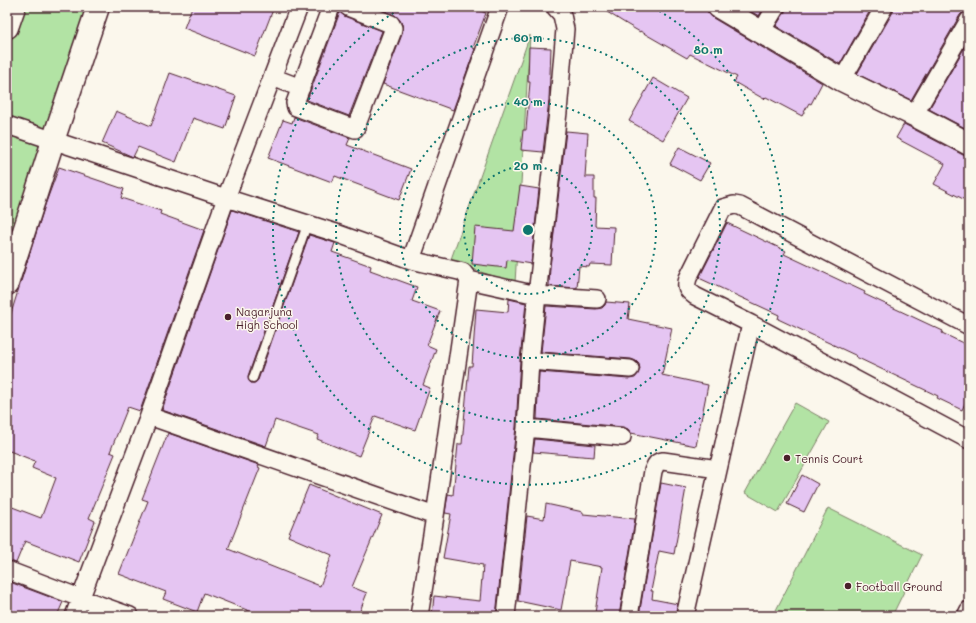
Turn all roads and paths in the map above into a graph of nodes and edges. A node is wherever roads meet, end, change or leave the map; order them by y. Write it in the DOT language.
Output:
graph roads {
  1 [pos="14,7"];
  2 [pos="98,7"];
  3 [pos="299,7"];
  4 [pos="331,7"];
  5 [pos="348,7"];
  6 [pos="500,7"];
  7 [pos="555,7"];
  8 [pos="720,7"];
  9 [pos="776,7"];
  10 [pos="884,7"];
  11 [pos="969,20"];
  12 [pos="7,27"];
  13 [pos="761,32"];
  14 [pos="272,77"];
  15 [pos="842,80"];
  16 [pos="301,88"];
  17 [pos="914,115"];
  18 [pos="7,125"];
  19 [pos="53,140"];
  20 [pos="969,144"];
  21 [pos="226,198"];
  22 [pos="307,225"];
  23 [pos="411,260"];
  24 [pos="469,280"];
  25 [pos="7,284"];
  26 [pos="537,295"];
  27 [pos="598,299"];
  28 [pos="751,324"];
  29 [pos="969,326"];
  30 [pos="530,361"];
  31 [pos="630,369"];
  32 [pos="253,378"];
  33 [pos="150,416"];
  34 [pos="526,428"];
  35 [pos="622,437"];
  36 [pos="969,440"];
  37 [pos="718,469"];
  38 [pos="435,516"];
  39 [pos="7,570"];
  40 [pos="80,598"];
  41 [pos="969,610"];
  42 [pos="74,616"];
  43 [pos="130,616"];
  44 [pos="419,616"];
  45 [pos="506,616"];
  46 [pos="629,616"];
  47 [pos="685,616"];
  48 [pos="966,616"];
  1 -- 12 [label="main road"];
  2 -- 19 [label="main road"];
  3 -- 14 [label="street"];
  4 -- 16 [label="street"];
  5 -- 16 [label="street"];
  6 -- 23 [label="street"];
  7 -- 26 [label="street"];
  8 -- 13 [label="main road"];
  9 -- 13 [label="street"];
  10 -- 15 [label="street"];
  11 -- 17 [label="street"];
  13 -- 15 [label="main road"];
  14 -- 16 [label="street"];
  14 -- 21 [label="street"];
  15 -- 17 [label="main road"];
  17 -- 20 [label="main road"];
  18 -- 19 [label="street"];
  19 -- 21 [label="street"];
  19 -- 25 [label="main road"];
  21 -- 22 [label="street"];
  21 -- 33 [label="street"];
  22 -- 23 [label="street"];
  22 -- 32 [label="lane"];
  23 -- 24 [label="street"];
  24 -- 26 [label="street"];
  24 -- 38 [label="street"];
  26 -- 27 [label="street"];
  26 -- 30 [label="street"];
  28 -- 29 [label="street"];
  28 -- 36 [label="street"];
  28 -- 37 [label="street"];
  30 -- 31 [label="street"];
  30 -- 34 [label="street"];
  33 -- 38 [label="street"];
  33 -- 40 [label="street"];
  34 -- 35 [label="street"];
  34 -- 45 [label="street"];
  37 -- 46 [label="street"];
  37 -- 47 [label="street"];
  38 -- 44 [label="street"];
  39 -- 40 [label="street"];
  40 -- 42 [label="street"];
  40 -- 43 [label="street"];
  41 -- 48 [label="street"];
}
